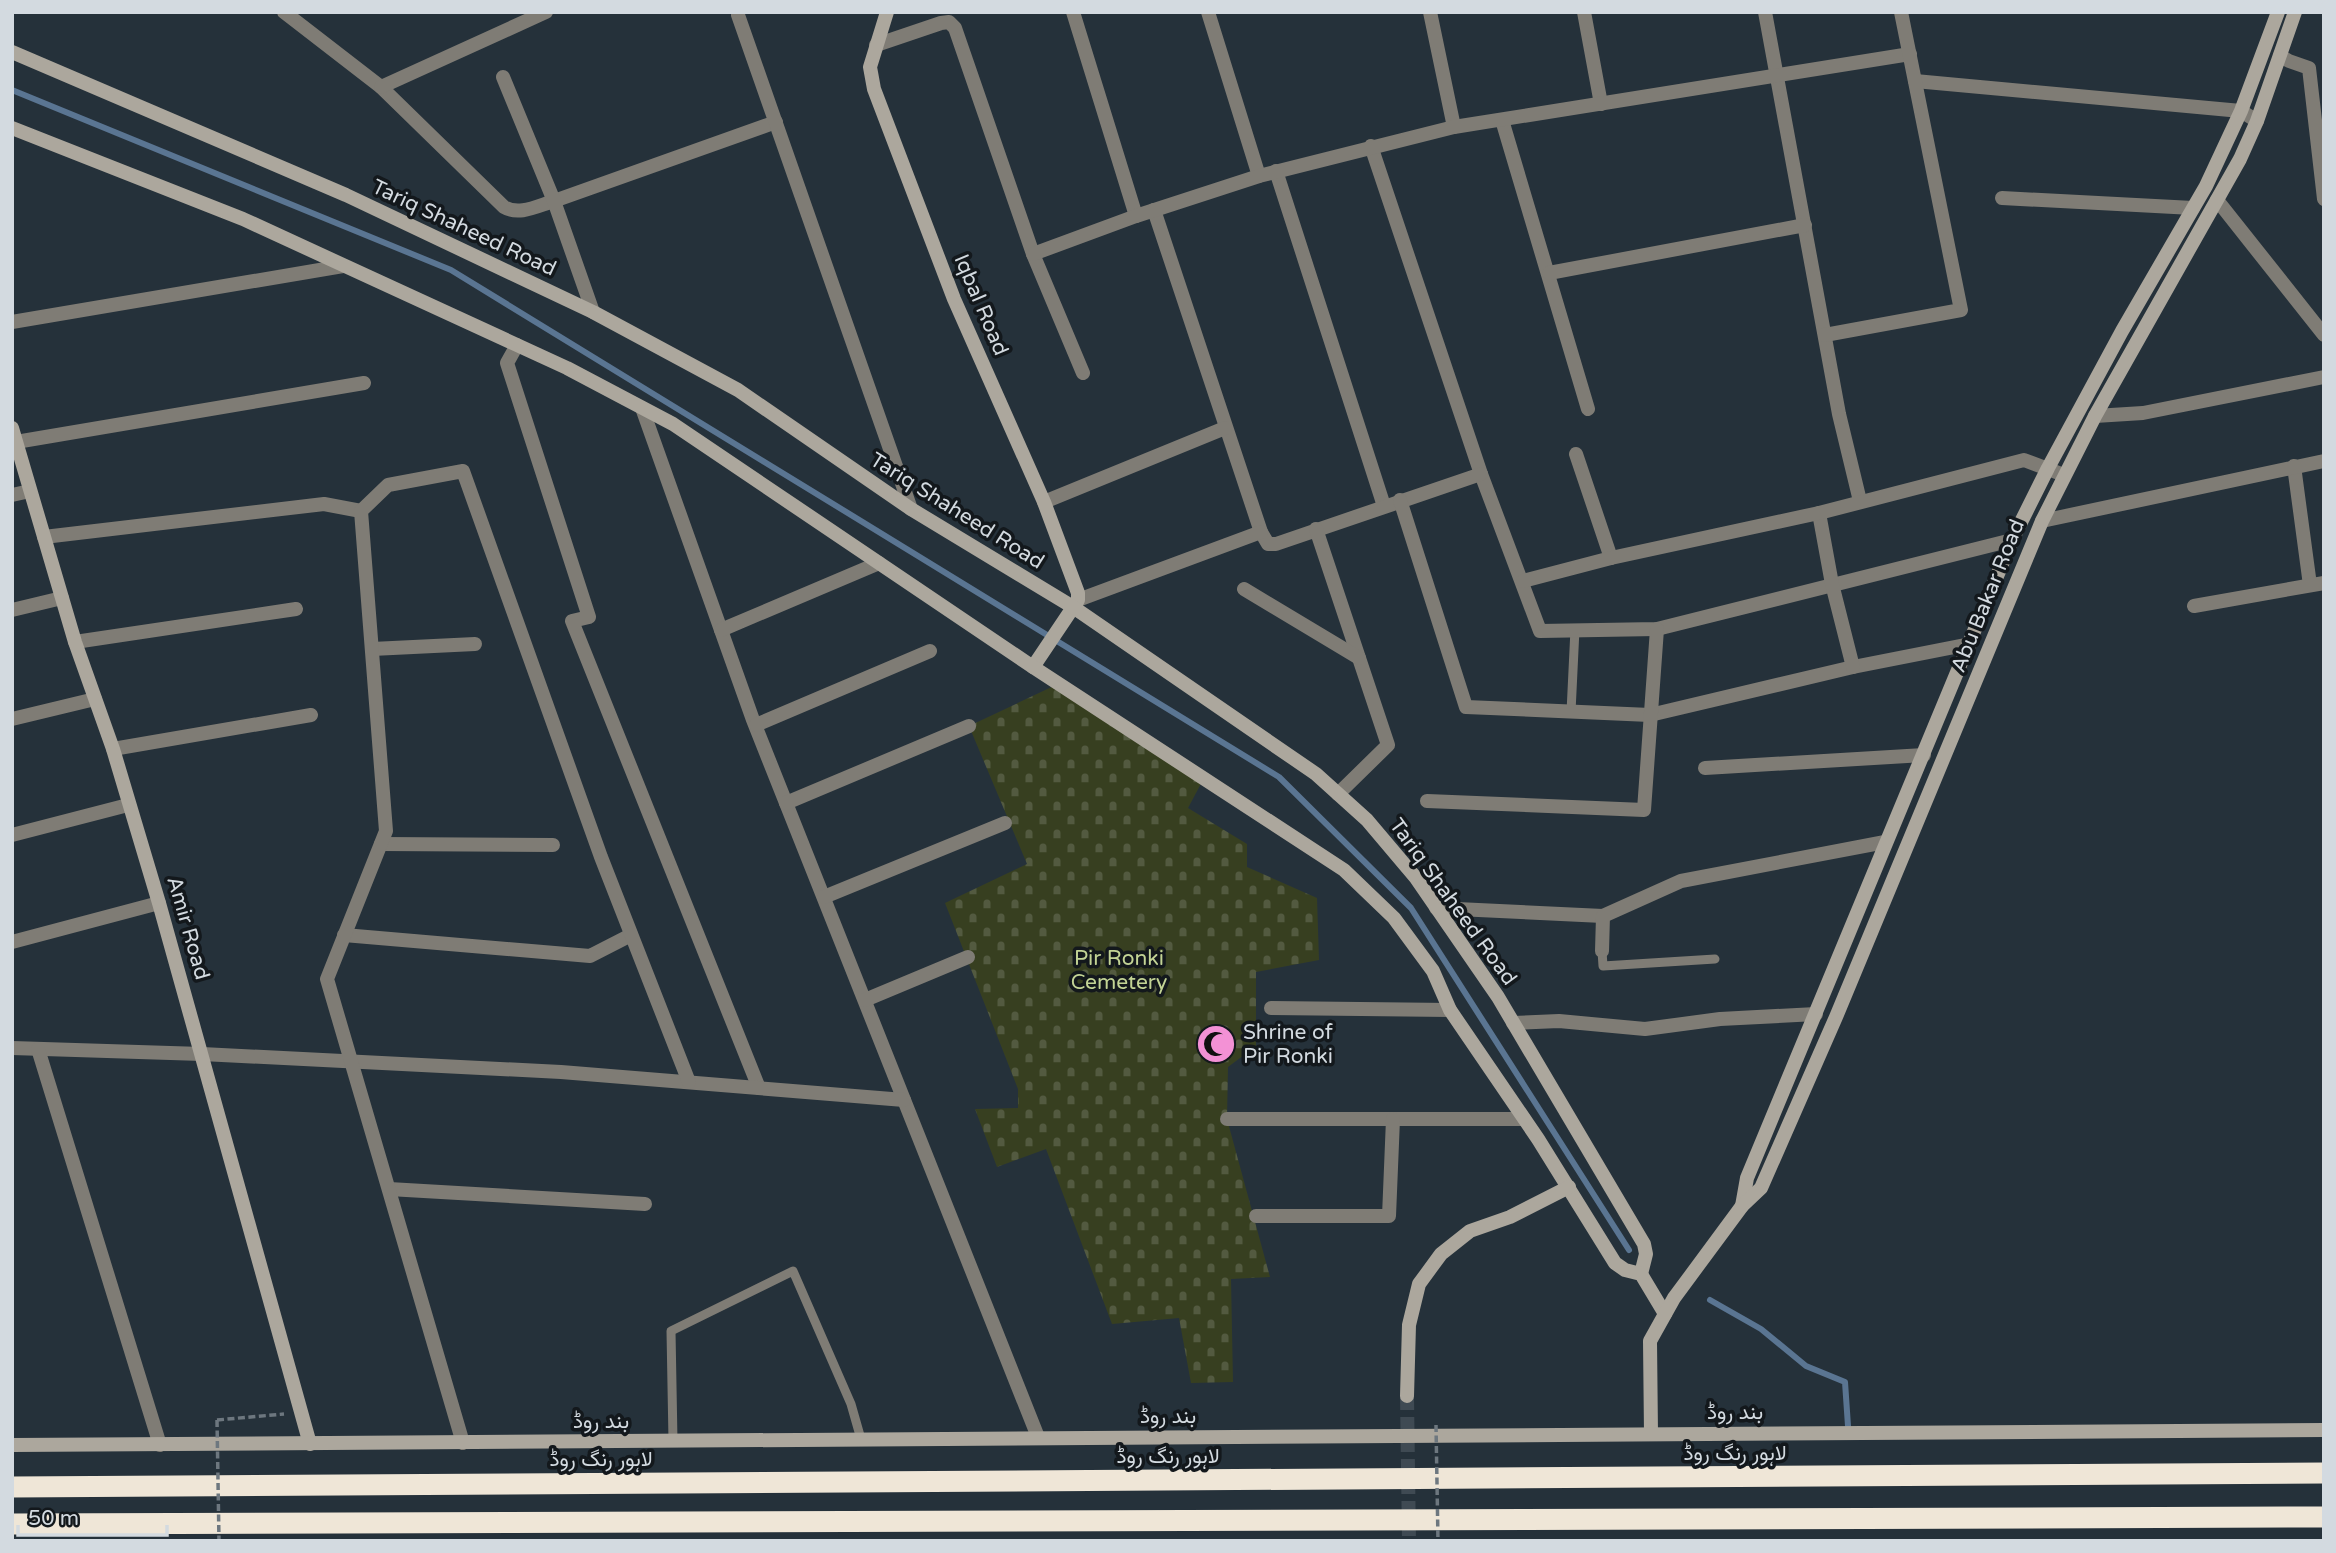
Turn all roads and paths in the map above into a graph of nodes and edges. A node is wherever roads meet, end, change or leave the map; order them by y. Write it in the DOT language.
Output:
graph roads {
  1 [pos="284,12"];
  2 [pos="546,12"];
  3 [pos="887,12"];
  4 [pos="1073,12"];
  5 [pos="1208,12"];
  6 [pos="1430,12"];
  7 [pos="1584,12"];
  8 [pos="1765,12"];
  9 [pos="1901,12"];
  10 [pos="2278,12"];
  11 [pos="2295,12"];
  12 [pos="738,15"];
  13 [pos="876,46"];
  14 [pos="12,52"];
  15 [pos="1910,54"];
  16 [pos="2280,55"];
  17 [pos="1777,75"];
  18 [pos="503,77"];
  19 [pos="1915,82"];
  20 [pos="381,86"];
  21 [pos="1601,104"];
  22 [pos="2241,111"];
  23 [pos="1502,120"];
  24 [pos="2257,121"];
  25 [pos="776,122"];
  26 [pos="1454,127"];
  27 [pos="12,128"];
  28 [pos="1371,146"];
  29 [pos="1276,172"];
  30 [pos="1259,176"];
  31 [pos="2002,198"];
  32 [pos="2324,199"];
  33 [pos="2217,200"];
  34 [pos="554,201"];
  35 [pos="2193,208"];
  36 [pos="1154,210"];
  37 [pos="1136,216"];
  38 [pos="1805,225"];
  39 [pos="1033,254"];
  40 [pos="342,267"];
  41 [pos="1549,273"];
  42 [pos="593,312"];
  43 [pos="12,322"];
  44 [pos="1825,335"];
  45 [pos="2324,335"];
  46 [pos="517,345"];
  47 [pos="1083,373"];
  48 [pos="2324,377"];
  49 [pos="363,383"];
  50 [pos="642,408"];
  51 [pos="1588,408"];
  52 [pos="2095,416"];
  53 [pos="1225,428"];
  54 [pos="14,435"];
  55 [pos="1576,454"];
  56 [pos="2324,461"];
  57 [pos="2294,466"];
  58 [pos="2048,468"];
  59 [pos="1481,474"];
  60 [pos="2064,475"];
  61 [pos="30,491"];
  62 [pos="12,495"];
  63 [pos="1400,500"];
  64 [pos="1860,501"];
  65 [pos="1044,502"];
  66 [pos="1384,506"];
  67 [pos="911,509"];
  68 [pos="361,512"];
  69 [pos="1819,513"];
  70 [pos="2042,521"];
  71 [pos="1315,529"];
  72 [pos="1261,532"];
  73 [pos="44,537"];
  74 [pos="2012,540"];
  75 [pos="1611,558"];
  76 [pos="879,563"];
  77 [pos="1522,581"];
  78 [pos="1832,584"];
  79 [pos="2317,584"];
  80 [pos="1244,589"];
  81 [pos="62,598"];
  82 [pos="2194,606"];
  83 [pos="1073,608"];
  84 [pos="296,609"];
  85 [pos="12,610"];
  86 [pos="1575,629"];
  87 [pos="1657,629"];
  88 [pos="721,630"];
  89 [pos="75,642"];
  90 [pos="1970,643"];
  91 [pos="475,644"];
  92 [pos="372,649"];
  93 [pos="930,651"];
  94 [pos="1359,658"];
  95 [pos="1035,664"];
  96 [pos="1853,667"];
  97 [pos="94,699"];
  98 [pos="1571,712"];
  99 [pos="311,715"];
  100 [pos="1650,715"];
  101 [pos="12,719"];
  102 [pos="756,725"];
  103 [pos="969,726"];
  104 [pos="113,749"];
  105 [pos="1924,755"];
  106 [pos="1705,768"];
  107 [pos="1338,794"];
  108 [pos="1426,801"];
  109 [pos="786,803"];
  110 [pos="128,805"];
  111 [pos="1005,823"];
  112 [pos="12,835"];
  113 [pos="1885,842"];
  114 [pos="380,844"];
  115 [pos="554,845"];
  116 [pos="824,897"];
  117 [pos="159,902"];
  118 [pos="1436,908"];
  119 [pos="1603,916"];
  120 [pos="344,935"];
  121 [pos="631,935"];
  122 [pos="12,942"];
  123 [pos="1602,951"];
  124 [pos="968,957"];
  125 [pos="1715,959"];
  126 [pos="865,1000"];
  127 [pos="1271,1008"];
  128 [pos="1450,1010"];
  129 [pos="1816,1014"];
  130 [pos="1513,1023"];
  131 [pos="12,1048"];
  132 [pos="38,1049"];
  133 [pos="202,1054"];
  134 [pos="351,1061"];
  135 [pos="689,1082"];
  136 [pos="759,1088"];
  137 [pos="904,1100"];
  138 [pos="1227,1119"];
  139 [pos="1393,1119"];
  140 [pos="1524,1119"];
  141 [pos="1569,1187"];
  142 [pos="389,1189"];
  143 [pos="645,1203"];
  144 [pos="1742,1206"];
  145 [pos="1256,1216"];
  146 [pos="1641,1274"];
  147 [pos="1665,1314"];
  148 [pos="1407,1396"];
  149 [pos="271,1416"];
  150 [pos="1436,1424"];
  151 [pos="2324,1430"];
  152 [pos="1651,1434"];
  153 [pos="1038,1437"];
  154 [pos="861,1439"];
  155 [pos="673,1441"];
  156 [pos="463,1443"];
  157 [pos="310,1444"];
  158 [pos="12,1445"];
  159 [pos="160,1445"];
  160 [pos="2324,1474"];
  161 [pos="12,1488"];
  162 [pos="2324,1517"];
  163 [pos="12,1524"];
  164 [pos="219,1541"];
  165 [pos="1438,1541"];
  1 -- 20 [label="street"];
  2 -- 20 [label="street"];
  3 -- 13 [label="main road, Iqbal Road"];
  4 -- 37 [label="street"];
  5 -- 30 [label="street"];
  6 -- 26 [label="street"];
  7 -- 21 [label="street"];
  8 -- 17 [label="street"];
  9 -- 15 [label="street"];
  10 -- 22 [label="main road, Abu Bakar Road"];
  11 -- 16 [label="main road, Abu Bakar Road"];
  12 -- 25 [label="street"];
  13 -- 39 [label="street"];
  13 -- 65 [label="main road, Iqbal Road"];
  14 -- 42 [label="main road, Tariq Shaheed Road"];
  15 -- 17 [label="street"];
  15 -- 19 [label="street"];
  16 -- 24 [label="main road, Abu Bakar Road"];
  16 -- 32 [label="street"];
  17 -- 21 [label="street"];
  17 -- 38 [label="street"];
  18 -- 34 [label="street"];
  19 -- 22 [label="street"];
  19 -- 44 [label="street"];
  20 -- 34 [label="street"];
  21 -- 23 [label="street"];
  22 -- 24 [label="street"];
  22 -- 35 [label="main road, Abu Bakar Road"];
  23 -- 26 [label="street"];
  23 -- 41 [label="street"];
  24 -- 33 [label="main road, Abu Bakar Road"];
  25 -- 34 [label="street"];
  25 -- 67 [label="street"];
  26 -- 28 [label="street"];
  27 -- 40 [label="main road"];
  28 -- 29 [label="street"];
  28 -- 59 [label="street"];
  29 -- 30 [label="street"];
  29 -- 66 [label="street"];
  30 -- 36 [label="street"];
  31 -- 35 [label="street"];
  33 -- 45 [label="street"];
  33 -- 52 [label="main road, Abu Bakar Road"];
  34 -- 42 [label="street"];
  35 -- 58 [label="main road, Abu Bakar Road"];
  36 -- 37 [label="street"];
  36 -- 53 [label="street"];
  37 -- 39 [label="street"];
  38 -- 41 [label="street"];
  38 -- 44 [label="street"];
  39 -- 47 [label="street"];
  40 -- 43 [label="street"];
  40 -- 46 [label="main road"];
  41 -- 51 [label="street"];
  42 -- 67 [label="main road, Tariq Shaheed Road"];
  44 -- 64 [label="street"];
  46 -- 50 [label="main road"];
  46 -- 136 [label="street"];
  48 -- 52 [label="street"];
  49 -- 54 [label="street"];
  50 -- 76 [label="main road"];
  50 -- 88 [label="street"];
  52 -- 60 [label="main road, Abu Bakar Road"];
  53 -- 65 [label="street"];
  53 -- 72 [label="street"];
  54 -- 61 [label="main road, Amir Road"];
  55 -- 75 [label="street"];
  56 -- 57 [label="street"];
  57 -- 70 [label="street"];
  57 -- 79 [label="street"];
  58 -- 60 [label="street"];
  58 -- 64 [label="street"];
  58 -- 74 [label="main road, Abu Bakar Road"];
  59 -- 63 [label="street"];
  59 -- 77 [label="street"];
  60 -- 70 [label="main road, Abu Bakar Road"];
  61 -- 62 [label="street"];
  61 -- 73 [label="main road, Amir Road"];
  63 -- 66 [label="street"];
  63 -- 98 [label="street"];
  64 -- 69 [label="street"];
  65 -- 83 [label="main road, Iqbal Road"];
  66 -- 71 [label="street"];
  67 -- 83 [label="main road, Tariq Shaheed Road"];
  68 -- 73 [label="street"];
  68 -- 92 [label="street"];
  68 -- 121 [label="street"];
  69 -- 75 [label="street"];
  69 -- 78 [label="street"];
  70 -- 144 [label="main road, Abu Bakar Road"];
  71 -- 72 [label="street"];
  71 -- 94 [label="street"];
  72 -- 83 [label="street"];
  73 -- 81 [label="main road, Amir Road"];
  74 -- 78 [label="street"];
  74 -- 90 [label="main road, Abu Bakar Road"];
  75 -- 77 [label="street"];
  76 -- 88 [label="street"];
  76 -- 95 [label="main road"];
  77 -- 86 [label="street"];
  78 -- 87 [label="street"];
  78 -- 96 [label="street"];
  79 -- 82 [label="street"];
  80 -- 94 [label="street"];
  81 -- 85 [label="street"];
  81 -- 89 [label="main road, Amir Road"];
  83 -- 95 [label="main road"];
  83 -- 107 [label="main road, Tariq Shaheed Road"];
  84 -- 89 [label="street"];
  86 -- 87 [label="street"];
  86 -- 98 [label="lane"];
  87 -- 100 [label="street"];
  88 -- 102 [label="street"];
  89 -- 97 [label="main road, Amir Road"];
  90 -- 96 [label="street"];
  90 -- 105 [label="main road, Abu Bakar Road"];
  91 -- 92 [label="street"];
  92 -- 114 [label="street"];
  93 -- 102 [label="street"];
  94 -- 107 [label="street"];
  95 -- 128 [label="main road"];
  96 -- 100 [label="street"];
  97 -- 101 [label="street"];
  97 -- 104 [label="main road, Amir Road"];
  98 -- 100 [label="street"];
  99 -- 104 [label="street"];
  100 -- 108 [label="street"];
  102 -- 109 [label="street"];
  103 -- 109 [label="street"];
  104 -- 110 [label="main road, Amir Road"];
  105 -- 106 [label="street"];
  105 -- 113 [label="main road, Abu Bakar Road"];
  107 -- 118 [label="main road, Tariq Shaheed Road"];
  109 -- 116 [label="street"];
  110 -- 112 [label="street"];
  110 -- 117 [label="main road, Amir Road"];
  111 -- 116 [label="street"];
  113 -- 119 [label="street"];
  113 -- 129 [label="main road, Abu Bakar Road"];
  114 -- 115 [label="street"];
  114 -- 120 [label="street"];
  116 -- 126 [label="street"];
  117 -- 122 [label="street"];
  117 -- 133 [label="main road, Amir Road"];
  118 -- 119 [label="street"];
  118 -- 130 [label="main road, Tariq Shaheed Road"];
  119 -- 123 [label="street"];
  120 -- 121 [label="street"];
  120 -- 134 [label="street"];
  121 -- 135 [label="street"];
  123 -- 125 [label="lane"];
  124 -- 126 [label="street"];
  126 -- 137 [label="street"];
  127 -- 128 [label="street"];
  128 -- 140 [label="main road"];
  129 -- 130 [label="street"];
  129 -- 144 [label="main road, Abu Bakar Road"];
  130 -- 146 [label="main road, Tariq Shaheed Road"];
  131 -- 132 [label="street"];
  132 -- 133 [label="street"];
  132 -- 159 [label="street"];
  133 -- 134 [label="street"];
  133 -- 157 [label="main road, Amir Road"];
  134 -- 135 [label="street"];
  134 -- 142 [label="street"];
  135 -- 136 [label="street"];
  136 -- 137 [label="street"];
  137 -- 153 [label="street"];
  138 -- 139 [label="street"];
  139 -- 140 [label="street"];
  139 -- 145 [label="street"];
  140 -- 141 [label="main road"];
  141 -- 146 [label="main road"];
  141 -- 148 [label="main road"];
  142 -- 143 [label="street"];
  142 -- 156 [label="street"];
  144 -- 147 [label="main road, Abu Bakar Road"];
  146 -- 147 [label="main road"];
  147 -- 152 [label="main road, Abu Bakar Road"];
  149 -- 164 [label="path, bridge"];
  150 -- 165 [label="path, bridge"];
  151 -- 152 [label="main road, بند روڈ"];
  152 -- 153 [label="main road, بند روڈ"];
  153 -- 154 [label="main road, بند روڈ"];
  154 -- 155 [label="main road, بند روڈ"];
  154 -- 155 [label="lane"];
  155 -- 156 [label="main road, بند روڈ"];
  156 -- 157 [label="main road, بند روڈ"];
  157 -- 159 [label="main road, بند روڈ"];
  158 -- 159 [label="main road, بند روڈ"];
  160 -- 161 [label="highway, لاہور رنگ روڈ"];
  162 -- 163 [label="highway"];
}
